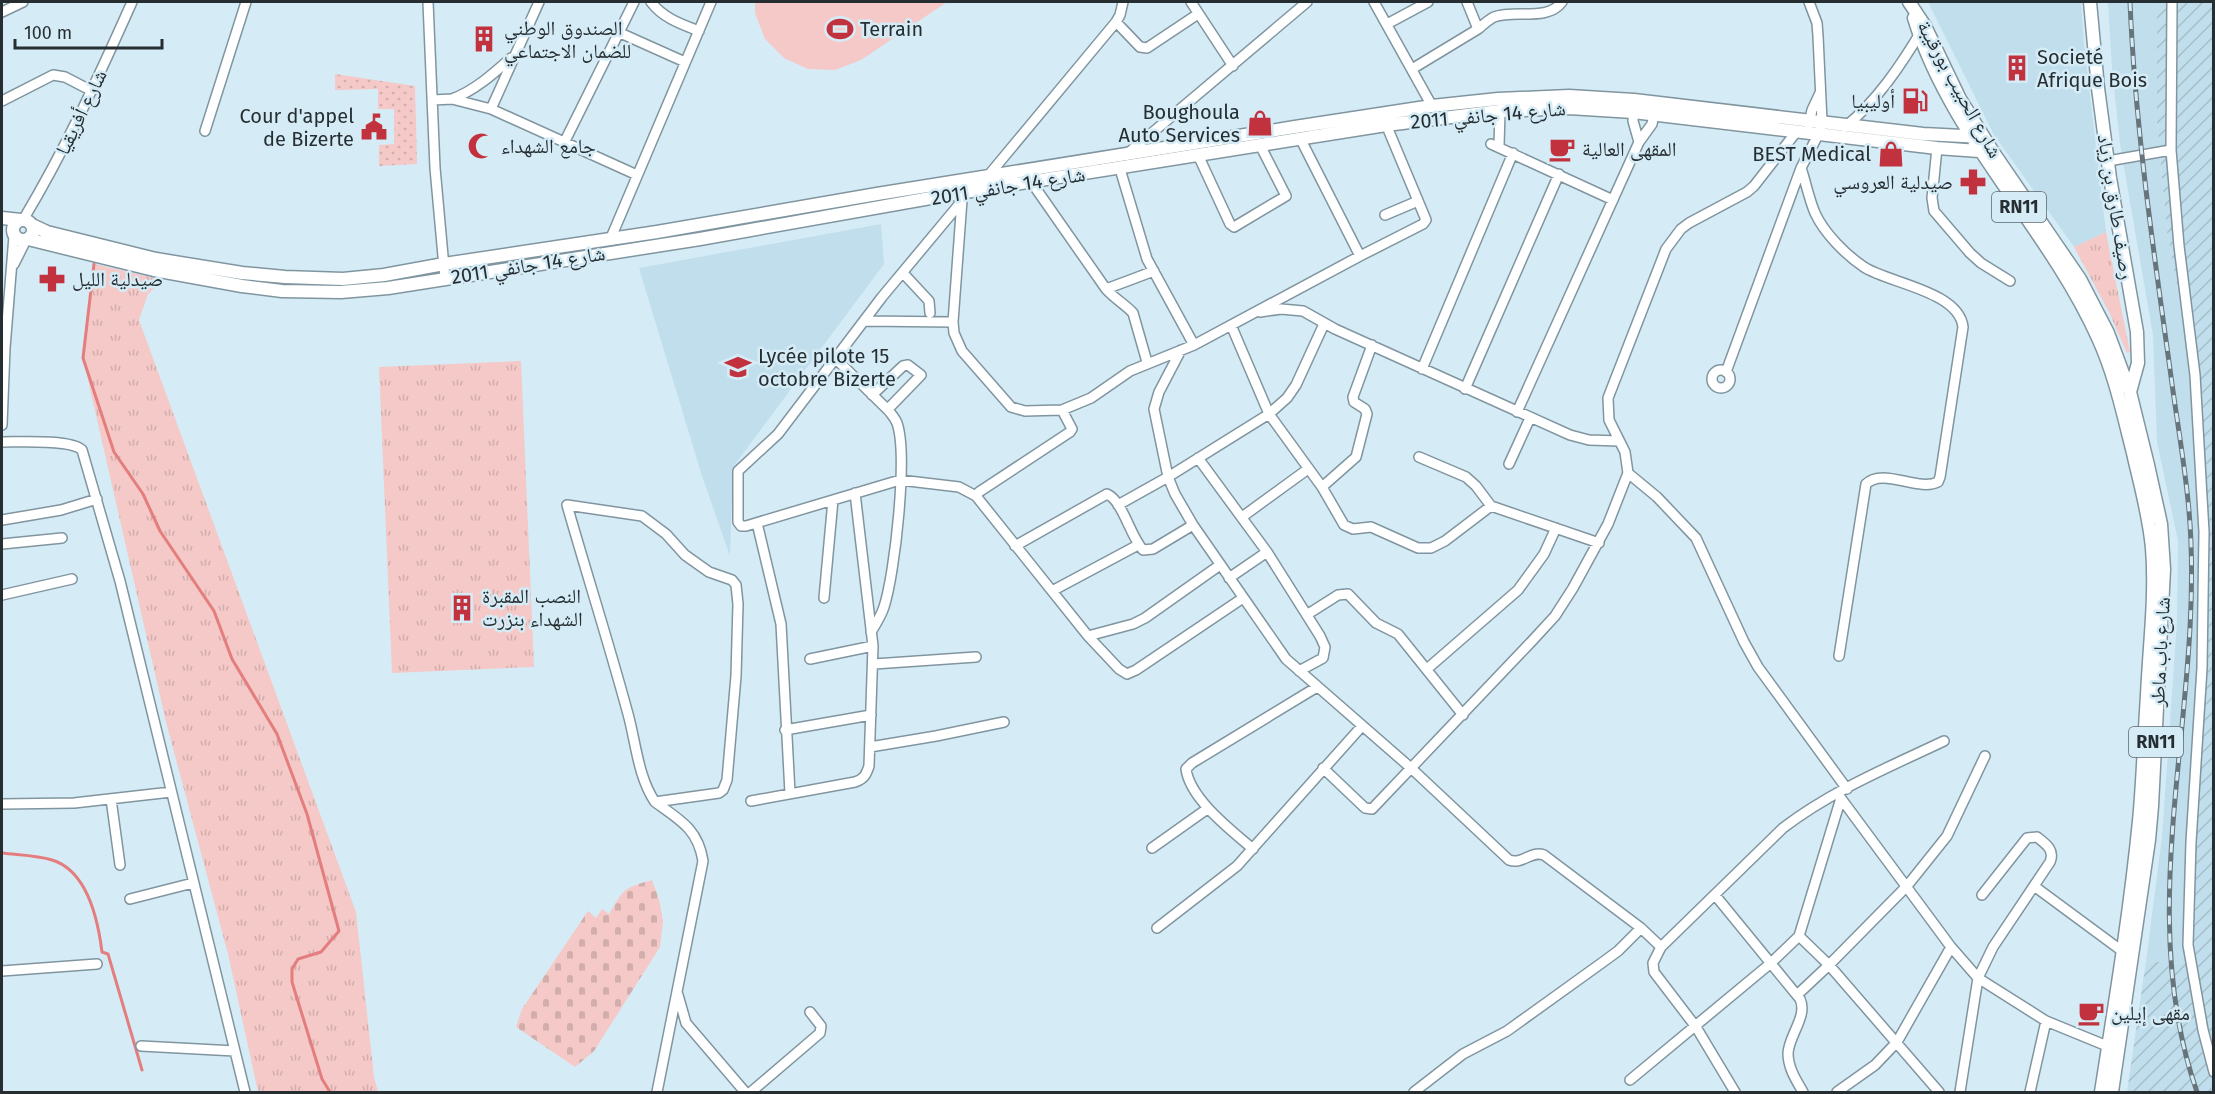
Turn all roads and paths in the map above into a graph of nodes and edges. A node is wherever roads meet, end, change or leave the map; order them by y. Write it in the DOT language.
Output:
graph roads {
  1 [pos="23,2"];
  2 [pos="132,2"];
  3 [pos="246,2"];
  4 [pos="428,2"];
  5 [pos="539,2"];
  6 [pos="634,2"];
  7 [pos="651,2"];
  8 [pos="711,2"];
  9 [pos="1123,2"];
  10 [pos="1191,2"];
  11 [pos="1374,2"];
  12 [pos="1428,2"];
  13 [pos="1467,2"];
  14 [pos="1562,2"];
  15 [pos="1809,2"];
  16 [pos="2090,2"];
  17 [pos="2172,2"];
  18 [pos="1303,3"];
  19 [pos="1910,4"];
  20 [pos="2,12"];
  21 [pos="1198,14"];
  22 [pos="1116,22"];
  23 [pos="1387,24"];
  24 [pos="1478,28"];
  25 [pos="1922,30"];
  26 [pos="699,31"];
  27 [pos="618,32"];
  28 [pos="513,56"];
  29 [pos="685,62"];
  30 [pos="1233,66"];
  31 [pos="1412,69"];
  32 [pos="92,91"];
  33 [pos="452,99"];
  34 [pos="433,100"];
  35 [pos="2,101"];
  36 [pos="1432,106"];
  37 [pos="1634,106"];
  38 [pos="1655,108"];
  39 [pos="491,109"];
  40 [pos="1500,111"];
  41 [pos="1384,119"];
  42 [pos="1847,125"];
  43 [pos="1811,128"];
  44 [pos="205,131"];
  45 [pos="1834,135"];
  46 [pos="1977,137"];
  47 [pos="1300,138"];
  48 [pos="1639,142"];
  49 [pos="564,143"];
  50 [pos="1260,145"];
  51 [pos="1936,148"];
  52 [pos="2171,150"];
  53 [pos="1986,152"];
  54 [pos="1513,153"];
  55 [pos="1198,155"];
  56 [pos="1125,156"];
  57 [pos="2108,161"];
  58 [pos="1802,168"];
  59 [pos="1119,169"];
  60 [pos="1030,170"];
  61 [pos="1559,174"];
  62 [pos="637,175"];
  63 [pos="988,176"];
  64 [pos="1032,183"];
  65 [pos="963,191"];
  66 [pos="1613,200"];
  67 [pos="1418,201"];
  68 [pos="1385,215"];
  69 [pos="2,218"];
  70 [pos="27,222"];
  71 [pos="16,236"];
  72 [pos="610,240"];
  73 [pos="1360,255"];
  74 [pos="444,264"];
  75 [pos="1154,271"];
  76 [pos="903,273"];
  77 [pos="445,278"];
  78 [pos="2010,281"];
  79 [pos="1106,289"];
  80 [pos="1254,312"];
  81 [pos="930,313"];
  82 [pos="865,321"];
  83 [pos="953,322"];
  84 [pos="1324,324"];
  85 [pos="1231,325"];
  86 [pos="1194,345"];
  87 [pos="1372,345"];
  88 [pos="3,347"];
  89 [pos="1181,350"];
  90 [pos="836,358"];
  91 [pos="1147,362"];
  92 [pos="1422,369"];
  93 [pos="1726,372"];
  94 [pos="1465,389"];
  95 [pos="2130,392"];
  96 [pos="872,394"];
  97 [pos="888,409"];
  98 [pos="2,410"];
  99 [pos="1062,410"];
  100 [pos="2122,410"];
  101 [pos="1517,412"];
  102 [pos="1269,414"];
  103 [pos="1530,418"];
  104 [pos="2,425"];
  105 [pos="2,441"];
  106 [pos="1619,441"];
  107 [pos="1419,457"];
  108 [pos="1198,458"];
  109 [pos="1509,464"];
  110 [pos="1308,469"];
  111 [pos="1628,473"];
  112 [pos="1168,477"];
  113 [pos="900,480"];
  114 [pos="1322,487"];
  115 [pos="855,493"];
  116 [pos="976,496"];
  117 [pos="97,499"];
  118 [pos="833,500"];
  119 [pos="1118,505"];
  120 [pos="1491,506"];
  121 [pos="1242,517"];
  122 [pos="2,520"];
  123 [pos="757,523"];
  124 [pos="1193,525"];
  125 [pos="1556,528"];
  126 [pos="62,538"];
  127 [pos="1599,543"];
  128 [pos="2,544"];
  129 [pos="1138,545"];
  130 [pos="1015,546"];
  131 [pos="1267,552"];
  132 [pos="1220,565"];
  133 [pos="1229,578"];
  134 [pos="72,579"];
  135 [pos="1052,591"];
  136 [pos="2,595"];
  137 [pos="824,598"];
  138 [pos="1244,598"];
  139 [pos="1308,614"];
  140 [pos="871,632"];
  141 [pos="1088,636"];
  142 [pos="873,646"];
  143 [pos="1839,656"];
  144 [pos="976,657"];
  145 [pos="810,659"];
  146 [pos="874,664"];
  147 [pos="1427,669"];
  148 [pos="1299,671"];
  149 [pos="1317,687"];
  150 [pos="871,715"];
  151 [pos="1463,715"];
  152 [pos="1004,722"];
  153 [pos="1362,726"];
  154 [pos="785,730"];
  155 [pos="1944,741"];
  156 [pos="870,747"];
  157 [pos="1985,756"];
  158 [pos="1323,768"];
  159 [pos="1411,768"];
  160 [pos="1847,789"];
  161 [pos="171,792"];
  162 [pos="790,793"];
  163 [pos="1839,796"];
  164 [pos="111,799"];
  165 [pos="751,801"];
  166 [pos="655,802"];
  167 [pos="2,804"];
  168 [pos="1207,809"];
  169 [pos="1152,848"];
  170 [pos="1253,849"];
  171 [pos="120,865"];
  172 [pos="193,883"];
  173 [pos="1907,886"];
  174 [pos="2034,886"];
  175 [pos="1714,895"];
  176 [pos="1982,895"];
  177 [pos="130,899"];
  178 [pos="1157,928"];
  179 [pos="1641,928"];
  180 [pos="1799,936"];
  181 [pos="1661,947"];
  182 [pos="1951,947"];
  183 [pos="2122,951"];
  184 [pos="1772,963"];
  185 [pos="97,964"];
  186 [pos="1829,965"];
  187 [pos="2,971"];
  188 [pos="1978,978"];
  189 [pos="677,991"];
  190 [pos="1797,995"];
  191 [pos="810,1012"];
  192 [pos="2046,1021"];
  193 [pos="1696,1026"];
  194 [pos="1897,1042"];
  195 [pos="141,1046"];
  196 [pos="2113,1048"];
  197 [pos="235,1050"];
  198 [pos="2214,1072"];
  199 [pos="1630,1080"];
  200 [pos="246,1092"];
  201 [pos="657,1092"];
  202 [pos="745,1092"];
  203 [pos="751,1092"];
  204 [pos="1414,1092"];
  205 [pos="1735,1092"];
  206 [pos="1803,1092"];
  207 [pos="1837,1092"];
  208 [pos="1939,1092"];
  209 [pos="1960,1092"];
  210 [pos="2030,1092"];
  211 [pos="2101,1092"];
  212 [pos="2112,1092"];
  1 -- 20 [label="street"];
  2 -- 32 [label="street, شارع أفريقيا"];
  3 -- 44 [label="street"];
  4 -- 34 [label="street"];
  5 -- 28 [label="street"];
  6 -- 27 [label="street"];
  7 -- 26 [label="street"];
  8 -- 26 [label="street"];
  9 -- 22 [label="street"];
  10 -- 21 [label="street"];
  11 -- 23 [label="street"];
  12 -- 23 [label="street"];
  13 -- 24 [label="street"];
  14 -- 24 [label="street"];
  15 -- 43 [label="street"];
  16 -- 57 [label="main road, رصيف طارق بن زياد"];
  17 -- 52 [label="street"];
  18 -- 30 [label="street"];
  19 -- 25 [label="main road, شارع الحبيب بورقيبة / RN11"];
  21 -- 22 [label="street"];
  21 -- 30 [label="street"];
  22 -- 63 [label="street"];
  23 -- 31 [label="street"];
  24 -- 31 [label="street"];
  25 -- 42 [label="street"];
  25 -- 46 [label="main road, شارع الحبيب بورقيبة / RN11"];
  26 -- 29 [label="street"];
  27 -- 29 [label="street"];
  27 -- 49 [label="street"];
  28 -- 33 [label="street"];
  28 -- 39 [label="street"];
  29 -- 62 [label="street"];
  30 -- 56 [label="street"];
  31 -- 36 [label="street"];
  32 -- 35 [label="street"];
  32 -- 70 [label="street, شارع أفريقيا"];
  33 -- 34 [label="street"];
  33 -- 39 [label="street"];
  34 -- 74 [label="street"];
  36 -- 37 [label="main road, شارع 14 جانفي 2011"];
  36 -- 41 [label="main road, شارع 14 جانفي 2011"];
  37 -- 38 [label="main road, شارع 14 جانفي 2011"];
  37 -- 40 [label="main road, شارع 14 جانفي 2011"];
  37 -- 48 [label="street"];
  38 -- 43 [label="main road, شارع 14 جانفي 2011"];
  38 -- 48 [label="street"];
  39 -- 49 [label="street"];
  40 -- 41 [label="main road, شارع 14 جانفي 2011"];
  40 -- 54 [label="street"];
  41 -- 47 [label="main road, شارع 14 جانفي 2011"];
  41 -- 56 [label="main road, شارع 14 جانفي 2011"];
  41 -- 67 [label="street"];
  42 -- 43 [label="main road, شارع 14 جانفي 2011"];
  42 -- 45 [label="street"];
  42 -- 46 [label="main road, شارع 14 جانفي 2011"];
  43 -- 45 [label="main road, شارع 14 جانفي 2011"];
  43 -- 58 [label="street"];
  43 -- 106 [label="street"];
  45 -- 51 [label="main road, شارع 14 جانفي 2011"];
  46 -- 53 [label="main road, شارع الحبيب بورقيبة / RN11"];
  47 -- 50 [label="main road, شارع 14 جانفي 2011"];
  47 -- 73 [label="street"];
  48 -- 66 [label="street"];
  49 -- 62 [label="street"];
  50 -- 55 [label="main road, شارع 14 جانفي 2011"];
  50 -- 55 [label="street"];
  51 -- 53 [label="main road, شارع 14 جانفي 2011"];
  51 -- 78 [label="street"];
  52 -- 57 [label="street"];
  52 -- 198 [label="street"];
  53 -- 95 [label="main road, شارع الحبيب بورقيبة / RN11"];
  53 -- 100 [label="main road, شارع الحبيب بورقيبة / RN11"];
  54 -- 61 [label="street"];
  54 -- 92 [label="street"];
  55 -- 59 [label="main road, شارع 14 جانفي 2011"];
  56 -- 60 [label="main road, شارع 14 جانفي 2011"];
  57 -- 95 [label="main road, رصيف طارق بن زياد"];
  58 -- 93 [label="street"];
  58 -- 143 [label="street"];
  59 -- 64 [label="main road, شارع 14 جانفي 2011"];
  59 -- 75 [label="street"];
  60 -- 63 [label="main road, شارع 14 جانفي 2011"];
  60 -- 64 [label="street"];
  61 -- 66 [label="street"];
  61 -- 94 [label="street"];
  62 -- 72 [label="street"];
  63 -- 65 [label="main road, شارع 14 جانفي 2011"];
  64 -- 65 [label="main road, شارع 14 جانفي 2011"];
  64 -- 79 [label="street"];
  65 -- 72 [label="main road, شارع 14 جانفي 2011"];
  65 -- 76 [label="street"];
  65 -- 77 [label="main road, شارع 14 جانفي 2011"];
  65 -- 83 [label="street"];
  66 -- 101 [label="street"];
  67 -- 68 [label="street"];
  67 -- 73 [label="street"];
  69 -- 70 [label="main road, شارع 14 جانفي 2011"];
  70 -- 71 [label="main road"];
  70 -- 71 [label="main road"];
  70 -- 74 [label="main road, شارع 14 جانفي 2011"];
  71 -- 77 [label="main road, شارع 14 جانفي 2011"];
  71 -- 88 [label="street"];
  72 -- 74 [label="main road, شارع 14 جانفي 2011"];
  73 -- 80 [label="street"];
  74 -- 77 [label="street"];
  75 -- 79 [label="street"];
  75 -- 86 [label="street"];
  76 -- 81 [label="street"];
  76 -- 82 [label="street"];
  79 -- 91 [label="street"];
  80 -- 84 [label="street"];
  80 -- 85 [label="street"];
  82 -- 83 [label="street"];
  82 -- 90 [label="street"];
  83 -- 99 [label="street"];
  84 -- 87 [label="street"];
  84 -- 102 [label="street"];
  85 -- 86 [label="street"];
  85 -- 102 [label="street"];
  86 -- 89 [label="street"];
  87 -- 92 [label="street"];
  87 -- 114 [label="street"];
  88 -- 98 [label="street"];
  89 -- 91 [label="street"];
  89 -- 112 [label="street"];
  90 -- 96 [label="street"];
  90 -- 123 [label="street"];
  91 -- 99 [label="street"];
  92 -- 94 [label="street"];
  94 -- 101 [label="street"];
  95 -- 100 [label="main road, رصيف طارق بن زياد"];
  95 -- 196 [label="main road, شارع باب ماطر / RN11"];
  96 -- 97 [label="street"];
  96 -- 97 [label="street"];
  97 -- 113 [label="street"];
  98 -- 104 [label="street"];
  99 -- 116 [label="street"];
  100 -- 183 [label="main road, شارع باب ماطر / RN11"];
  101 -- 103 [label="street"];
  102 -- 108 [label="street"];
  102 -- 110 [label="street"];
  103 -- 106 [label="street"];
  103 -- 109 [label="street"];
  105 -- 117 [label="street"];
  106 -- 111 [label="street"];
  107 -- 120 [label="street"];
  108 -- 112 [label="street"];
  108 -- 121 [label="street"];
  110 -- 114 [label="street"];
  110 -- 121 [label="street"];
  111 -- 127 [label="street"];
  111 -- 160 [label="street"];
  112 -- 119 [label="street"];
  112 -- 124 [label="street"];
  113 -- 115 [label="street"];
  113 -- 116 [label="street"];
  113 -- 140 [label="street"];
  114 -- 120 [label="street"];
  115 -- 118 [label="street"];
  115 -- 140 [label="street"];
  116 -- 130 [label="street"];
  117 -- 122 [label="street"];
  117 -- 161 [label="street"];
  118 -- 123 [label="street"];
  118 -- 137 [label="street"];
  119 -- 129 [label="street"];
  119 -- 130 [label="street"];
  120 -- 125 [label="street"];
  121 -- 131 [label="street"];
  123 -- 154 [label="street"];
  124 -- 129 [label="street"];
  124 -- 132 [label="street"];
  125 -- 127 [label="street"];
  125 -- 147 [label="street"];
  126 -- 128 [label="street"];
  127 -- 151 [label="street"];
  129 -- 135 [label="street"];
  130 -- 135 [label="street"];
  131 -- 133 [label="street"];
  131 -- 139 [label="street"];
  132 -- 133 [label="street"];
  132 -- 141 [label="street"];
  133 -- 138 [label="street"];
  134 -- 136 [label="street"];
  135 -- 141 [label="street"];
  138 -- 141 [label="street"];
  138 -- 148 [label="street"];
  139 -- 147 [label="street"];
  139 -- 148 [label="street"];
  140 -- 142 [label="street"];
  142 -- 145 [label="street"];
  142 -- 146 [label="street"];
  144 -- 146 [label="street"];
  146 -- 150 [label="street"];
  147 -- 151 [label="street"];
  148 -- 149 [label="street"];
  149 -- 153 [label="street"];
  149 -- 168 [label="street"];
  150 -- 154 [label="street"];
  150 -- 156 [label="street"];
  151 -- 159 [label="street"];
  152 -- 156 [label="street"];
  153 -- 158 [label="street"];
  153 -- 159 [label="street"];
  154 -- 162 [label="street"];
  155 -- 160 [label="street"];
  156 -- 162 [label="street"];
  157 -- 173 [label="street"];
  158 -- 159 [label="street"];
  158 -- 170 [label="street"];
  159 -- 179 [label="street"];
  160 -- 163 [label="street"];
  161 -- 164 [label="street"];
  161 -- 172 [label="street"];
  162 -- 165 [label="street"];
  163 -- 173 [label="street"];
  163 -- 175 [label="street"];
  163 -- 180 [label="street"];
  164 -- 167 [label="street"];
  164 -- 171 [label="street"];
  166 -- 166 [label="street"];
  166 -- 189 [label="street"];
  168 -- 169 [label="street"];
  168 -- 170 [label="street"];
  170 -- 178 [label="street"];
  172 -- 177 [label="street"];
  172 -- 197 [label="street"];
  173 -- 182 [label="street"];
  173 -- 186 [label="street"];
  174 -- 176 [label="street"];
  174 -- 183 [label="street"];
  174 -- 188 [label="street"];
  175 -- 181 [label="street"];
  175 -- 184 [label="street"];
  179 -- 181 [label="street"];
  179 -- 204 [label="street"];
  180 -- 184 [label="street"];
  180 -- 186 [label="street"];
  181 -- 193 [label="street"];
  182 -- 188 [label="street"];
  182 -- 194 [label="street"];
  183 -- 196 [label="main road, شارع باب ماطر / RN11"];
  184 -- 190 [label="street"];
  184 -- 193 [label="street"];
  185 -- 187 [label="street"];
  186 -- 190 [label="street"];
  186 -- 194 [label="street"];
  188 -- 192 [label="street"];
  188 -- 209 [label="street"];
  189 -- 201 [label="street"];
  189 -- 202 [label="street"];
  190 -- 206 [label="street"];
  191 -- 203 [label="street"];
  192 -- 196 [label="street"];
  192 -- 210 [label="street"];
  193 -- 199 [label="street"];
  193 -- 205 [label="street"];
  194 -- 207 [label="street"];
  194 -- 208 [label="street"];
  195 -- 197 [label="street"];
  196 -- 211 [label="main road, شارع باب ماطر / RN11"];
  196 -- 212 [label="main road, شارع باب ماطر / RN11"];
  197 -- 200 [label="street"];
}
